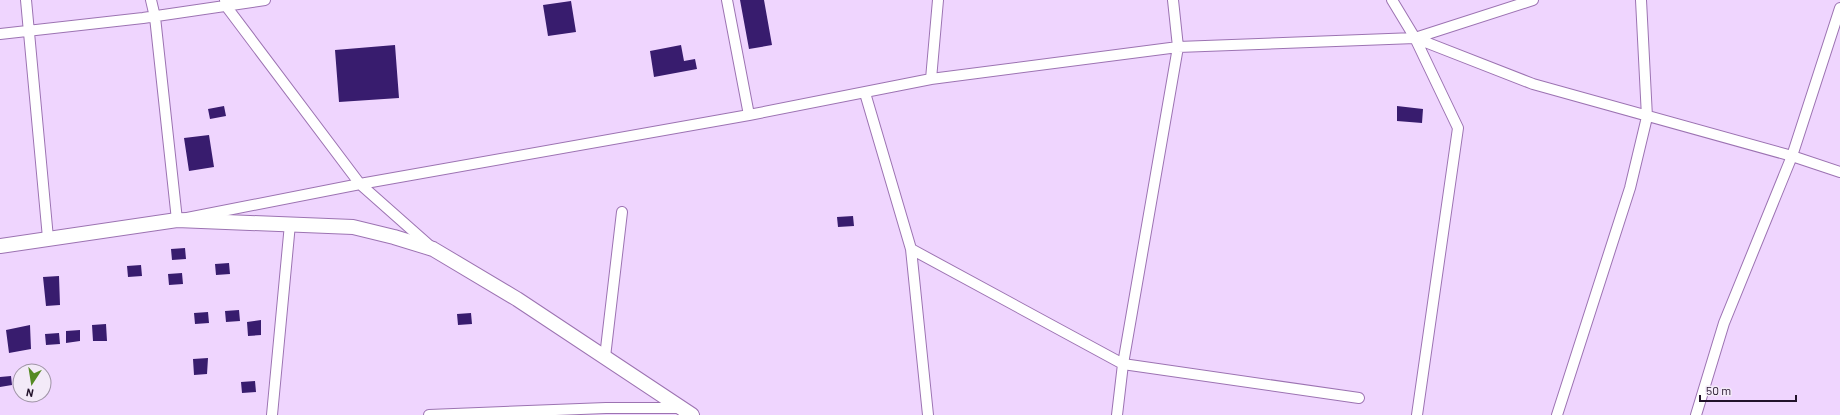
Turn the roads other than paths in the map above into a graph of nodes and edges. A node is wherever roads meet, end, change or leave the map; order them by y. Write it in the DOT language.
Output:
graph roads {
  1 [pos="26,0"];
  2 [pos="151,0"];
  3 [pos="266,0"];
  4 [pos="727,0"];
  5 [pos="938,0"];
  6 [pos="1173,0"];
  7 [pos="1392,0"];
  8 [pos="1533,0"];
  9 [pos="1641,0"];
  10 [pos="225,3"];
  11 [pos="1840,8"];
  12 [pos="155,16"];
  13 [pos="29,30"];
  14 [pos="0,34"];
  15 [pos="1415,38"];
  16 [pos="1178,47"];
  17 [pos="931,79"];
  18 [pos="865,93"];
  19 [pos="749,115"];
  20 [pos="1647,117"];
  21 [pos="1792,156"];
  22 [pos="1840,172"];
  23 [pos="360,184"];
  24 [pos="622,212"];
  25 [pos="177,220"];
  26 [pos="290,224"];
  27 [pos="48,238"];
  28 [pos="0,246"];
  29 [pos="433,249"];
  30 [pos="911,249"];
  31 [pos="605,357"];
  32 [pos="1123,364"];
  33 [pos="1359,398"];
  34 [pos="606,412"];
  35 [pos="687,412"];
  36 [pos="272,415"];
  37 [pos="429,415"];
  38 [pos="928,415"];
  39 [pos="1116,415"];
  40 [pos="1417,415"];
  41 [pos="1557,415"];
  42 [pos="1696,415"];
  1 -- 13 [label="street"];
  2 -- 12 [label="street"];
  3 -- 10 [label="street"];
  4 -- 19 [label="street"];
  5 -- 17 [label="street"];
  6 -- 16 [label="street"];
  7 -- 15 [label="street"];
  8 -- 15 [label="street"];
  9 -- 20 [label="street"];
  10 -- 12 [label="street"];
  10 -- 23 [label="street"];
  11 -- 21 [label="street"];
  12 -- 13 [label="street"];
  12 -- 25 [label="street"];
  13 -- 14 [label="street"];
  13 -- 27 [label="street"];
  15 -- 16 [label="street"];
  15 -- 20 [label="street"];
  15 -- 40 [label="street"];
  16 -- 17 [label="street"];
  16 -- 32 [label="street"];
  17 -- 18 [label="street"];
  18 -- 19 [label="street"];
  18 -- 30 [label="street"];
  19 -- 23 [label="street"];
  20 -- 21 [label="street"];
  20 -- 41 [label="street"];
  21 -- 22 [label="street"];
  21 -- 42 [label="street"];
  23 -- 25 [label="street"];
  23 -- 29 [label="street"];
  24 -- 31 [label="street"];
  25 -- 26 [label="main road"];
  25 -- 27 [label="main road"];
  26 -- 29 [label="main road"];
  26 -- 36 [label="street"];
  27 -- 28 [label="main road"];
  29 -- 31 [label="main road"];
  30 -- 32 [label="street"];
  30 -- 38 [label="street"];
  31 -- 35 [label="main road"];
  32 -- 33 [label="street"];
  32 -- 39 [label="street"];
  34 -- 35 [label="street"];
  34 -- 37 [label="street"];
}
